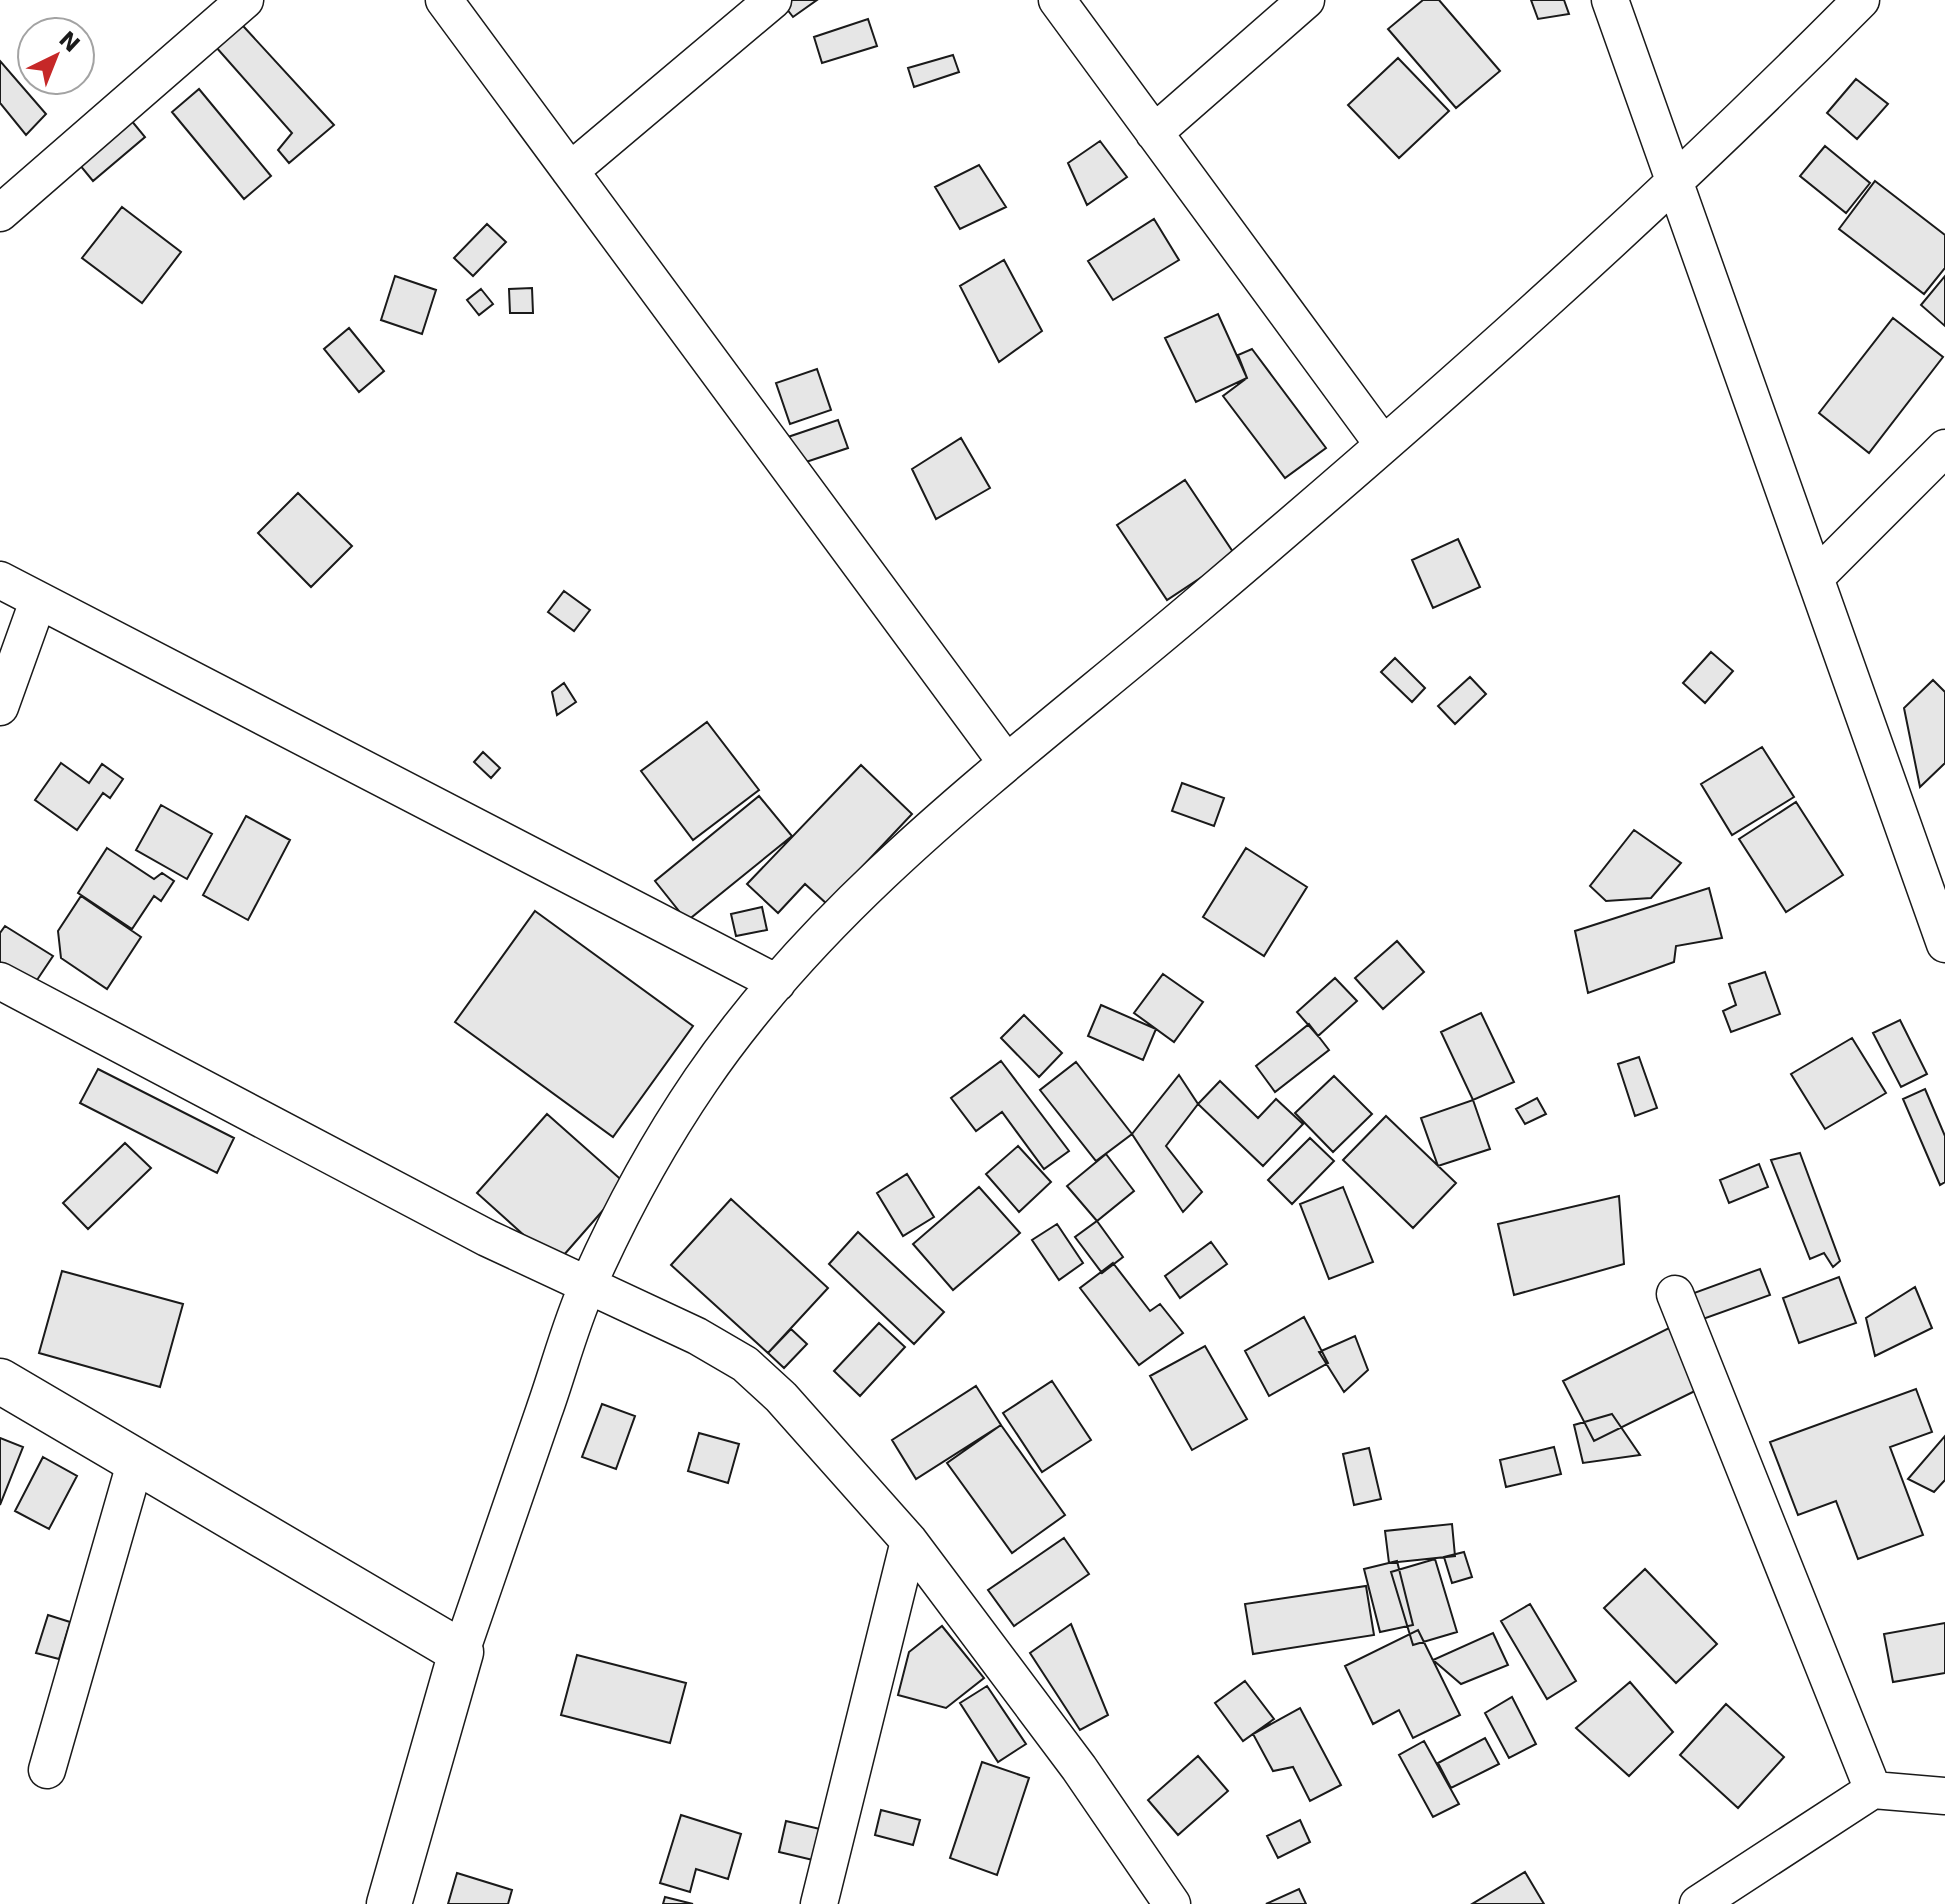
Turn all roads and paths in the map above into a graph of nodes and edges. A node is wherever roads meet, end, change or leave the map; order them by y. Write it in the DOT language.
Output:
graph roads {
  1 [pos="245,0"];
  2 [pos="444,0"];
  3 [pos="773,0"];
  4 [pos="1057,0"];
  5 [pos="1306,0"];
  6 [pos="1610,0"];
  7 [pos="1861,0"];
  8 [pos="1154,133"];
  9 [pos="570,171"];
  10 [pos="1674,182"];
  11 [pos="0,213"];
  12 [pos="1382,443"];
  13 [pos="1945,448"];
  14 [pos="1815,578"];
  15 [pos="0,580"];
  16 [pos="38,601"];
  17 [pos="0,707"];
  18 [pos="1006,762"];
  19 [pos="1945,944"];
  20 [pos="0,981"];
  21 [pos="777,983"];
  22 [pos="587,1287"];
  23 [pos="1675,1294"];
  24 [pos="0,1381"];
  25 [pos="136,1460"];
  26 [pos="909,1541"];
  27 [pos="461,1652"];
  28 [pos="47,1770"];
  29 [pos="1873,1790"];
  30 [pos="1945,1796"];
  31 [pos="389,1904"];
  32 [pos="819,1904"];
  33 [pos="1172,1904"];
  34 [pos="1698,1904"];
  1 -- 11 [label="street"];
  2 -- 9 [label="street"];
  3 -- 9 [label="street"];
  4 -- 8 [label="street"];
  5 -- 8 [label="street"];
  6 -- 10 [label="street"];
  7 -- 10 [label="street"];
  8 -- 12 [label="street"];
  9 -- 18 [label="street"];
  10 -- 12 [label="street"];
  10 -- 14 [label="street"];
  12 -- 18 [label="street"];
  13 -- 14 [label="street"];
  14 -- 19 [label="street"];
  15 -- 16 [label="street"];
  16 -- 17 [label="street"];
  16 -- 21 [label="street"];
  18 -- 21 [label="street"];
  20 -- 22 [label="street"];
  21 -- 22 [label="street"];
  22 -- 26 [label="street"];
  22 -- 27 [label="street"];
  23 -- 29 [label="street"];
  24 -- 25 [label="street"];
  25 -- 27 [label="street"];
  25 -- 28 [label="street"];
  26 -- 32 [label="street"];
  26 -- 33 [label="street"];
  27 -- 31 [label="street"];
  29 -- 30 [label="street"];
  29 -- 34 [label="street"];
}
